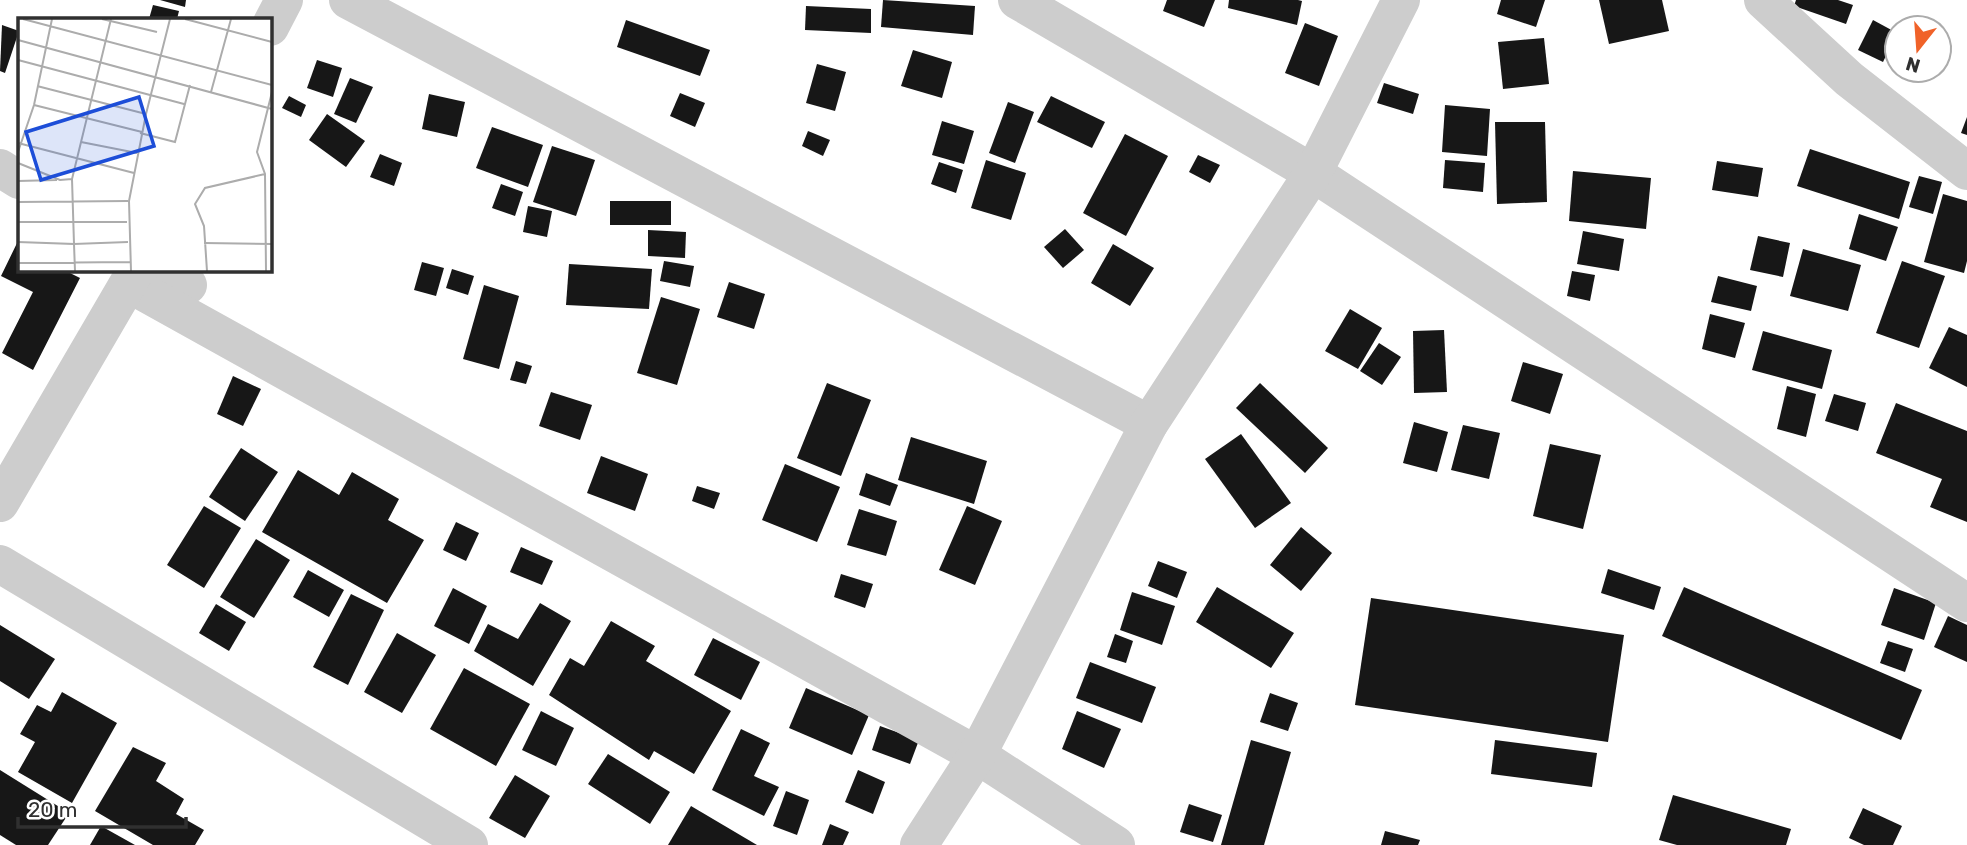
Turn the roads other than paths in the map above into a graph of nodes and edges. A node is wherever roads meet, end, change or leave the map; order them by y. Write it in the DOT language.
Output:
graph roads {
  1 [pos="284,0"];
  2 [pos="348,0"];
  3 [pos="1017,0"];
  4 [pos="1401,0"];
  5 [pos="1763,0"];
  6 [pos="271,25"];
  7 [pos="0,168"];
  8 [pos="1967,171"];
  9 [pos="1313,173"];
  10 [pos="18,179"];
  11 [pos="132,277"];
  12 [pos="1149,424"];
  13 [pos="0,503"];
  14 [pos="0,564"];
  15 [pos="1967,603"];
  16 [pos="977,755"];
  17 [pos="469,845"];
  18 [pos="919,845"];
  19 [pos="1116,845"];
  1 -- 6 [label="street"];
  2 -- 12 [label="street"];
  3 -- 9 [label="street"];
  4 -- 9 [label="street"];
  5 -- 8 [label="street"];
  7 -- 10 [label="street"];
  9 -- 12 [label="street"];
  9 -- 15 [label="street"];
  11 -- 13 [label="street"];
  11 -- 16 [label="street"];
  12 -- 16 [label="street"];
  14 -- 17 [label="street"];
  16 -- 18 [label="street"];
  16 -- 19 [label="street"];
}
